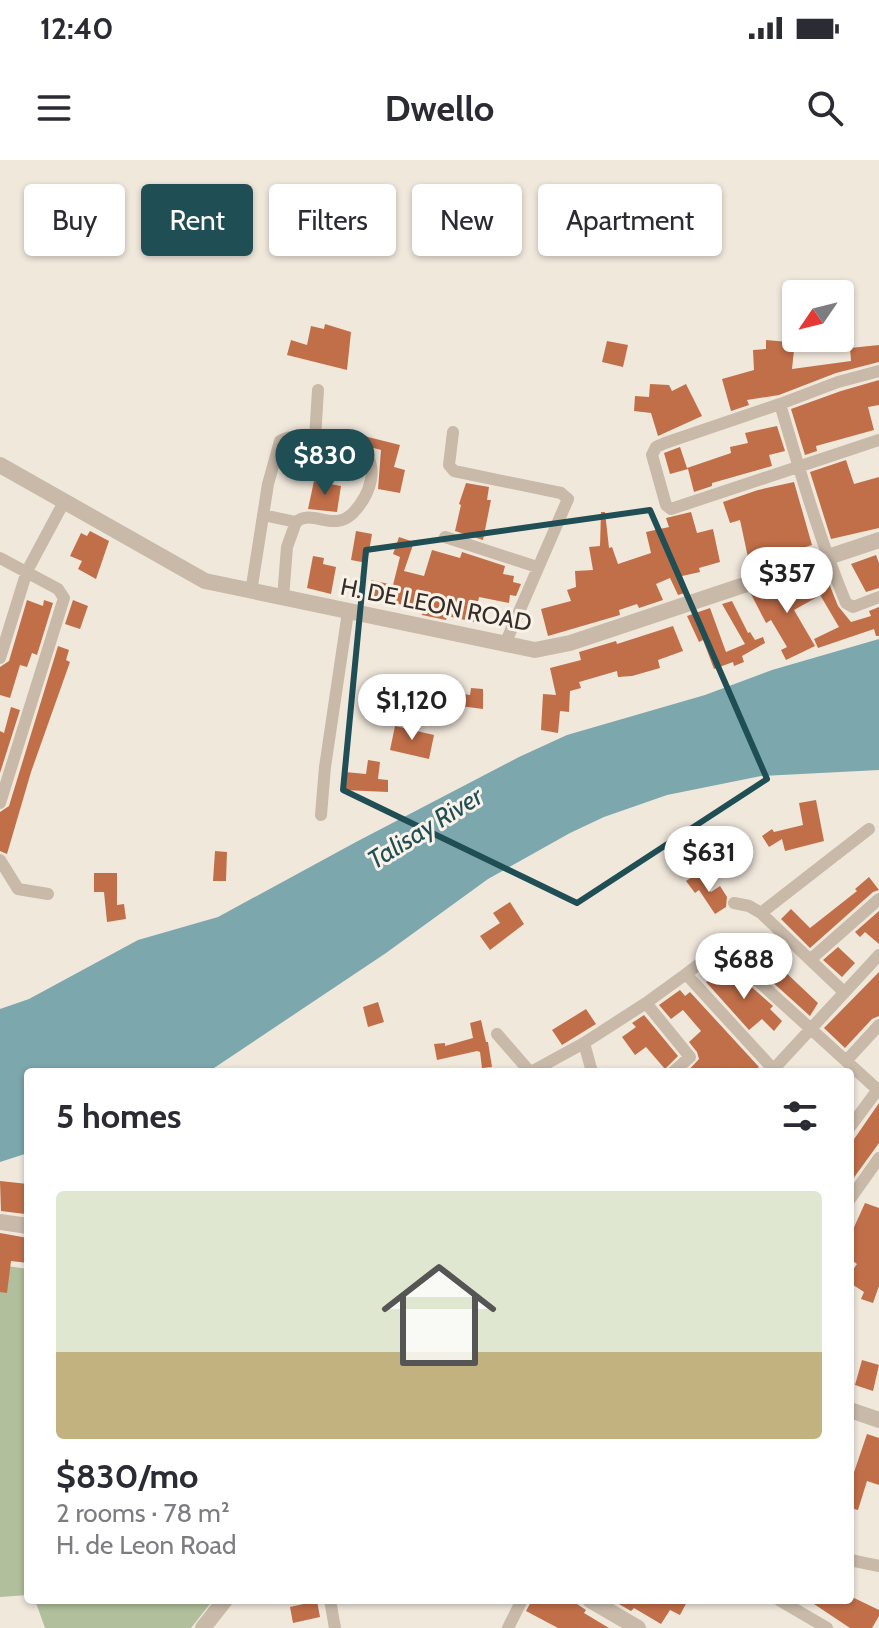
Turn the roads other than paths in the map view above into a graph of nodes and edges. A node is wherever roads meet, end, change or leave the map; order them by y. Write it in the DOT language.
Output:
graph roads {
  1 [pos="879,371"];
  2 [pos="318,390"];
  3 [pos="780,404"];
  4 [pos="453,432"];
  5 [pos="315,438"];
  6 [pos="879,440"];
  7 [pos="0,465"];
  8 [pos="798,466"];
  9 [pos="65,500"];
  10 [pos="263,515"];
  11 [pos="296,522"];
  12 [pos="445,537"];
  13 [pos="878,545"];
  14 [pos="826,556"];
  15 [pos="0,558"];
  16 [pos="537,567"];
  17 [pos="27,571"];
  18 [pos="251,592"];
  19 [pos="879,597"];
  20 [pos="283,598"];
  21 [pos="348,612"];
  22 [pos="505,644"];
  23 [pos="0,658"];
  24 [pos="0,803"];
  25 [pos="321,815"];
  26 [pos="869,829"];
  27 [pos="0,860"];
  28 [pos="48,894"];
  29 [pos="879,899"];
  30 [pos="734,903"];
  31 [pos="761,913"];
  32 [pos="879,955"];
  33 [pos="811,959"];
  34 [pos="686,974"];
  35 [pos="844,992"];
  36 [pos="646,1003"];
  37 [pos="879,1025"];
  38 [pos="812,1030"];
  39 [pos="497,1034"];
  40 [pos="584,1043"];
  41 [pos="846,1061"];
  42 [pos="527,1068"];
  43 [pos="538,1068"];
  44 [pos="591,1068"];
  45 [pos="678,1068"];
  46 [pos="769,1068"];
  47 [pos="775,1068"];
  48 [pos="878,1089"];
  49 [pos="854,1122"];
  50 [pos="879,1158"];
  51 [pos="854,1193"];
  52 [pos="0,1222"];
  53 [pos="24,1225"];
  54 [pos="854,1411"];
  55 [pos="879,1420"];
  56 [pos="854,1561"];
  57 [pos="879,1566"];
  58 [pos="222,1604"];
  59 [pos="330,1604"];
  60 [pos="520,1604"];
  61 [pos="597,1604"];
  62 [pos="786,1604"];
  63 [pos="333,1627"];
  64 [pos="203,1628"];
  65 [pos="508,1628"];
  66 [pos="638,1628"];
  67 [pos="827,1628"];
  1 -- 3 [label="street"];
  2 -- 5 [label="street"];
  3 -- 8 [label="street"];
  3 -- 8 [label="street"];
  4 -- 16 [label="street"];
  5 -- 10 [label="street"];
  5 -- 11 [label="street"];
  6 -- 8 [label="street"];
  7 -- 9 [label="street, H. DE LEON ROAD"];
  8 -- 14 [label="street"];
  9 -- 17 [label="street"];
  9 -- 18 [label="street, H. DE LEON ROAD"];
  10 -- 11 [label="street"];
  10 -- 18 [label="street"];
  11 -- 20 [label="street"];
  12 -- 16 [label="street"];
  13 -- 14 [label="street, H. DE LEON ROAD"];
  14 -- 19 [label="street"];
  14 -- 22 [label="street, H. DE LEON ROAD"];
  15 -- 17 [label="street"];
  16 -- 22 [label="street"];
  17 -- 23 [label="street"];
  17 -- 24 [label="street"];
  18 -- 20 [label="street, H. DE LEON ROAD"];
  20 -- 21 [label="street, H. DE LEON ROAD"];
  21 -- 22 [label="street, H. DE LEON ROAD"];
  21 -- 25 [label="street"];
  26 -- 31 [label="street"];
  27 -- 28 [label="street"];
  29 -- 33 [label="street"];
  30 -- 31 [label="street"];
  31 -- 33 [label="street"];
  32 -- 35 [label="street"];
  33 -- 35 [label="street"];
  34 -- 36 [label="street"];
  34 -- 38 [label="street"];
  34 -- 46 [label="street"];
  35 -- 38 [label="street"];
  36 -- 40 [label="street"];
  36 -- 45 [label="street"];
  37 -- 41 [label="street"];
  38 -- 41 [label="street"];
  38 -- 47 [label="street"];
  39 -- 42 [label="street"];
  40 -- 43 [label="street"];
  40 -- 44 [label="street"];
  41 -- 48 [label="street"];
  48 -- 49 [label="street"];
  50 -- 51 [label="street"];
  52 -- 53 [label="street"];
  54 -- 55 [label="street"];
  56 -- 57 [label="street"];
  58 -- 64 [label="street"];
  59 -- 63 [label="street"];
  60 -- 65 [label="street"];
  61 -- 66 [label="street"];
  62 -- 67 [label="street"];
}
